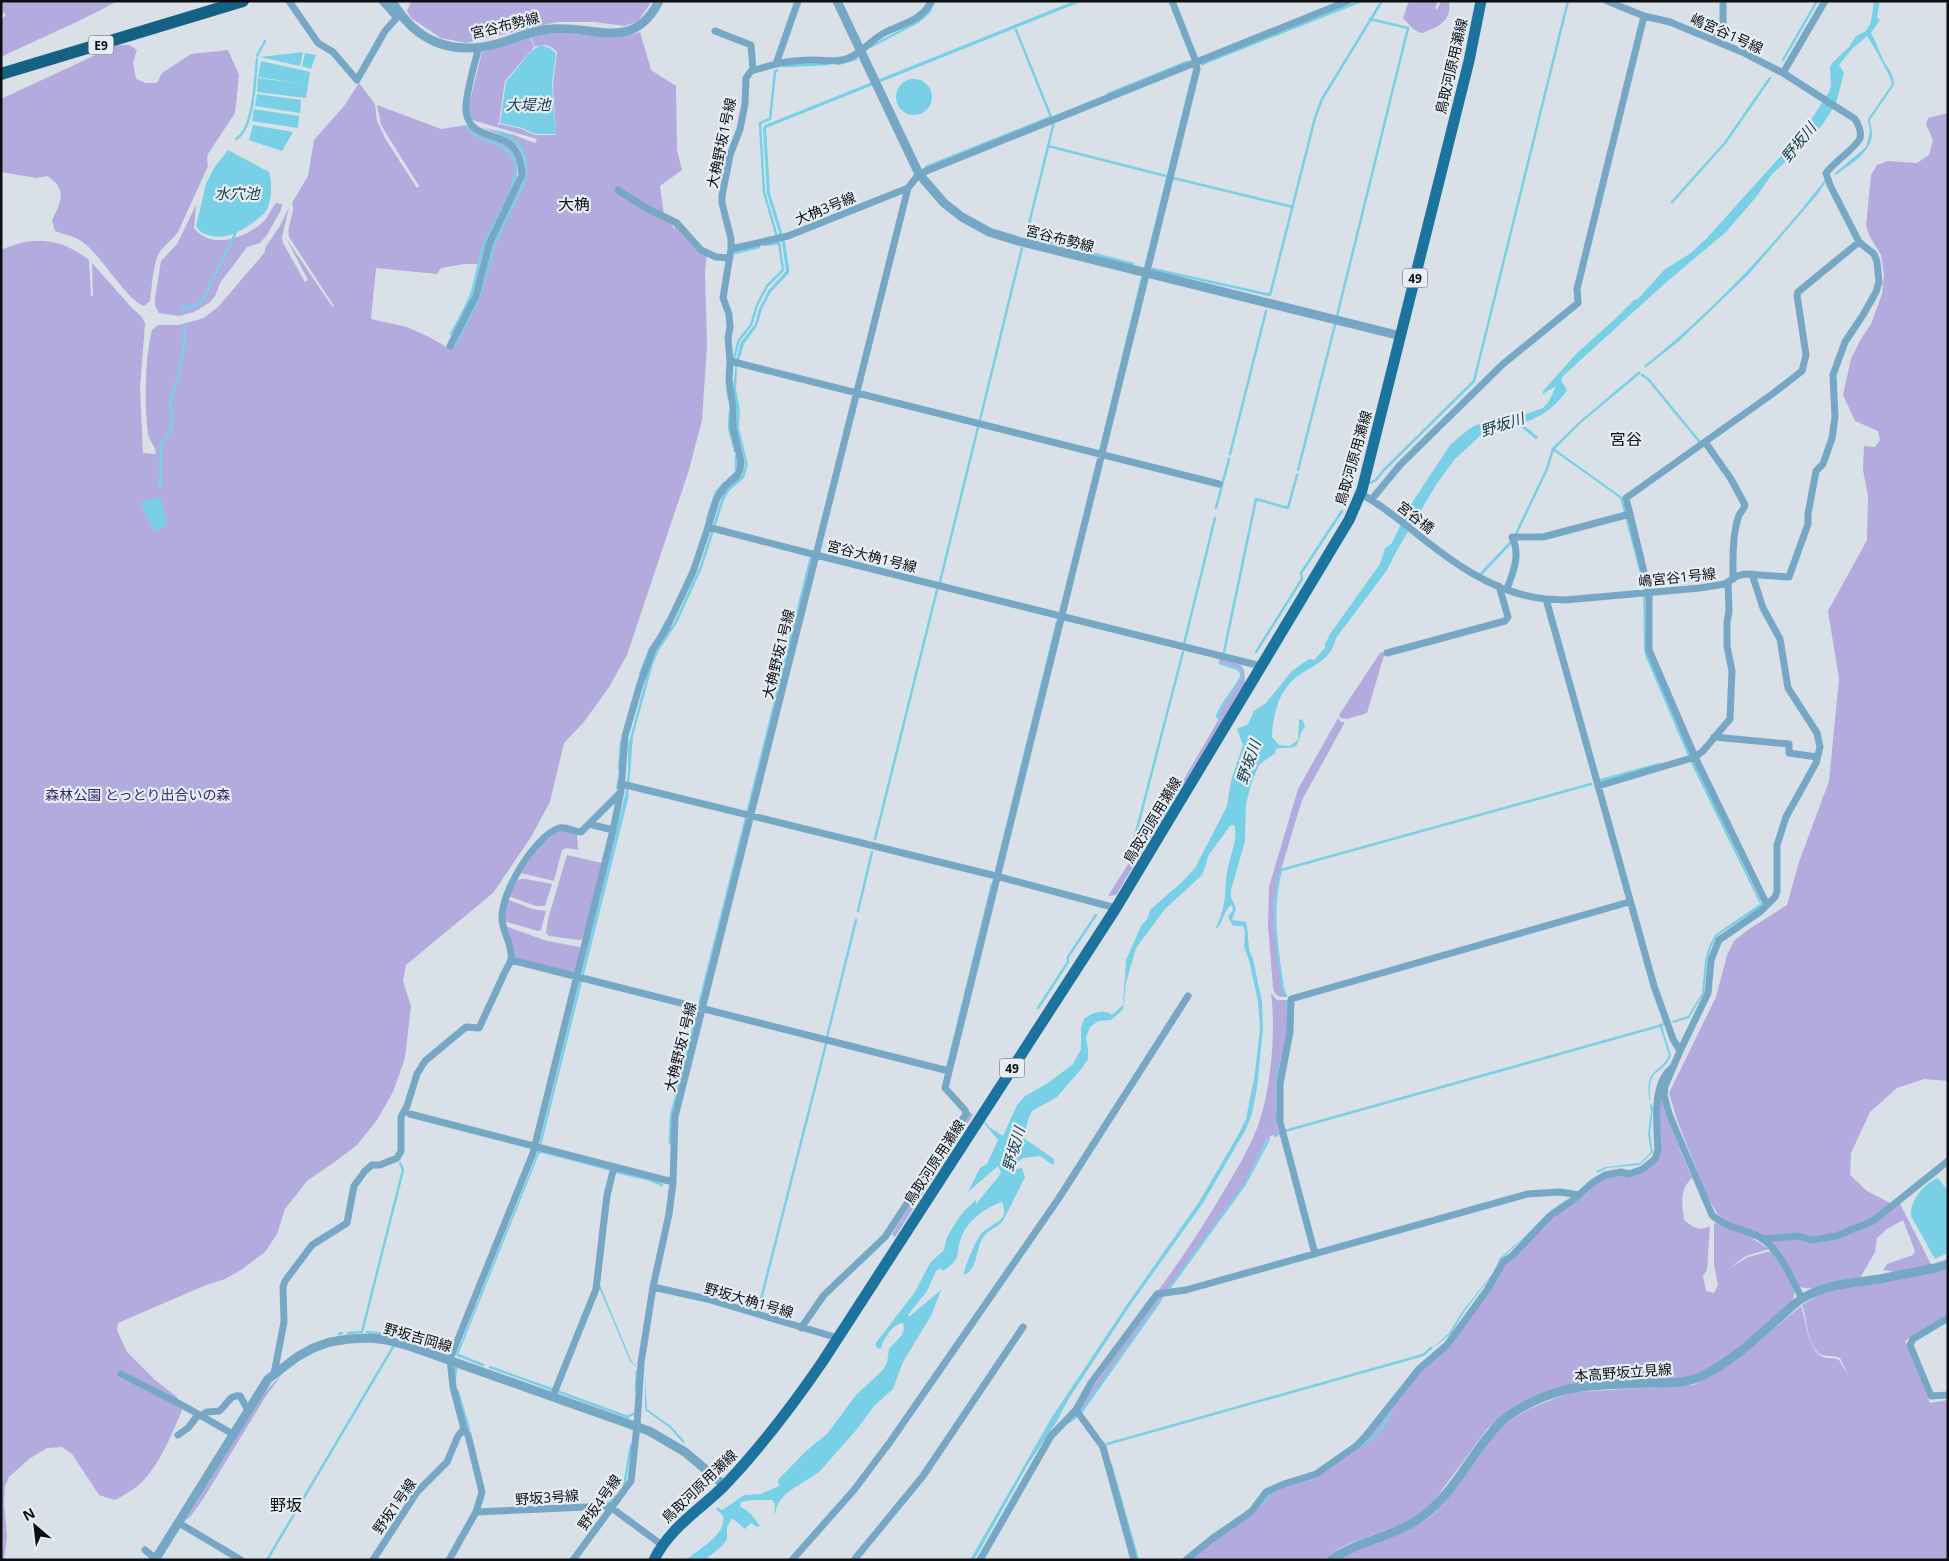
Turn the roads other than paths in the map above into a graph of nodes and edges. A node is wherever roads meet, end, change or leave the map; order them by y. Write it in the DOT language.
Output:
graph roads {
  1 [pos="225,1"];
  2 [pos="243,1"];
  3 [pos="289,1"];
  4 [pos="382,1"];
  5 [pos="392,1"];
  6 [pos="659,1"];
  7 [pos="798,1"];
  8 [pos="837,1"];
  9 [pos="931,1"];
  10 [pos="1172,1"];
  11 [pos="1348,1"];
  12 [pos="1481,1"];
  13 [pos="1606,1"];
  14 [pos="1722,1"];
  15 [pos="1826,1"];
  16 [pos="200,12"];
  17 [pos="398,16"];
  18 [pos="1644,16"];
  19 [pos="715,32"];
  20 [pos="1714,40"];
  21 [pos="479,47"];
  22 [pos="860,50"];
  23 [pos="1196,62"];
  24 [pos="776,64"];
  25 [pos="1,70"];
  26 [pos="753,70"];
  27 [pos="1783,73"];
  28 [pos="1,74"];
  29 [pos="919,174"];
  30 [pos="908,188"];
  31 [pos="618,190"];
  32 [pos="671,219"];
  33 [pos="676,231"];
  34 [pos="1859,242"];
  35 [pos="731,249"];
  36 [pos="730,258"];
  37 [pos="1146,273"];
  38 [pos="1400,336"];
  39 [pos="450,346"];
  40 [pos="730,361"];
  41 [pos="857,393"];
  42 [pos="1705,442"];
  43 [pos="1102,455"];
  44 [pos="1219,484"];
  45 [pos="1361,494"];
  46 [pos="1375,501"];
  47 [pos="1630,514"];
  48 [pos="708,527"];
  49 [pos="816,555"];
  50 [pos="1752,574"];
  51 [pos="1731,580"];
  52 [pos="1499,586"];
  53 [pos="1507,589"];
  54 [pos="1649,592"];
  55 [pos="1546,599"];
  56 [pos="1061,616"];
  57 [pos="1387,653"];
  58 [pos="1261,666"];
  59 [pos="1714,737"];
  60 [pos="1695,757"];
  61 [pos="1817,757"];
  62 [pos="1598,786"];
  63 [pos="622,788"];
  64 [pos="751,815"];
  65 [pos="589,824"];
  66 [pos="613,830"];
  67 [pos="996,876"];
  68 [pos="1629,902"];
  69 [pos="1767,905"];
  70 [pos="1116,908"];
  71 [pos="511,960"];
  72 [pos="577,977"];
  73 [pos="1188,996"];
  74 [pos="703,1009"];
  75 [pos="1680,1051"];
  76 [pos="1674,1066"];
  77 [pos="949,1071"];
  78 [pos="410,1114"];
  79 [pos="534,1145"];
  80 [pos="1948,1161"];
  81 [pos="614,1168"];
  82 [pos="673,1182"];
  83 [pos="1579,1195"];
  84 [pos="1762,1239"];
  85 [pos="1315,1254"];
  86 [pos="1948,1264"];
  87 [pos="653,1287"];
  88 [pos="1802,1299"];
  89 [pos="1948,1318"];
  90 [pos="1023,1327"];
  91 [pos="801,1328"];
  92 [pos="838,1338"];
  93 [pos="450,1359"];
  94 [pos="121,1374"];
  95 [pos="274,1374"];
  96 [pos="1948,1395"];
  97 [pos="553,1396"];
  98 [pos="248,1410"];
  99 [pos="1076,1410"];
  100 [pos="200,1415"];
  101 [pos="637,1425"];
  102 [pos="464,1429"];
  103 [pos="233,1434"];
  104 [pos="178,1435"];
  105 [pos="724,1485"];
  106 [pos="611,1508"];
  107 [pos="476,1512"];
  108 [pos="179,1523"];
  109 [pos="662,1545"];
  110 [pos="145,1550"];
  111 [pos="156,1559"];
  112 [pos="241,1560"];
  113 [pos="373,1560"];
  114 [pos="449,1560"];
  115 [pos="573,1560"];
  116 [pos="654,1560"];
  117 [pos="792,1560"];
  118 [pos="854,1560"];
  119 [pos="980,1560"];
  120 [pos="1134,1560"];
  121 [pos="1186,1560"];
  122 [pos="1331,1560"];
  1 -- 16 [label="highway, E9"];
  2 -- 16 [label="highway, E9"];
  3 -- 17 [label="street"];
  4 -- 17 [label="street"];
  5 -- 17 [label="street, 宮谷布勢線"];
  6 -- 21 [label="street, 宮谷布勢線"];
  7 -- 24 [label="street"];
  8 -- 22 [label="street, 宮谷布勢線"];
  9 -- 22 [label="street"];
  10 -- 23 [label="street"];
  11 -- 23 [label="street"];
  12 -- 38 [label="main road, 鳥取河原用瀬線 / 49"];
  13 -- 18 [label="street, 嶋宮谷1号線"];
  14 -- 20 [label="street"];
  15 -- 27 [label="street"];
  16 -- 25 [label="highway, E9"];
  16 -- 28 [label="highway, E9"];
  17 -- 21 [label="street, 宮谷布勢線"];
  18 -- 20 [label="street, 嶋宮谷1号線"];
  18 -- 46 [label="street"];
  19 -- 26 [label="street"];
  20 -- 27 [label="street, 嶋宮谷1号線"];
  21 -- 39 [label="street"];
  22 -- 24 [label="street"];
  22 -- 29 [label="street, 宮谷布勢線"];
  23 -- 29 [label="street"];
  23 -- 37 [label="street"];
  24 -- 26 [label="street"];
  26 -- 35 [label="street, 大桷野坂1号線"];
  27 -- 34 [label="street, 嶋宮谷1号線"];
  29 -- 30 [label="street"];
  29 -- 37 [label="street, 宮谷布勢線"];
  30 -- 35 [label="street, 大桷3号線"];
  30 -- 41 [label="street, 宮谷大桷1号線"];
  31 -- 32 [label="street"];
  32 -- 33 [label="street"];
  32 -- 36 [label="street"];
  34 -- 42 [label="street"];
  34 -- 50 [label="street, 嶋宮谷1号線"];
  35 -- 36 [label="street, 大桷野坂1号線"];
  36 -- 40 [label="street, 大桷野坂1号線"];
  37 -- 38 [label="street, 宮谷布勢線"];
  37 -- 43 [label="street"];
  38 -- 45 [label="main road, 鳥取河原用瀬線 / 49"];
  40 -- 41 [label="street"];
  40 -- 48 [label="street, 大桷野坂1号線"];
  41 -- 43 [label="street"];
  41 -- 49 [label="street, 宮谷大桷1号線"];
  42 -- 47 [label="street"];
  42 -- 51 [label="street"];
  43 -- 44 [label="street"];
  43 -- 56 [label="street"];
  45 -- 46 [label="street, 宮谷橋"];
  45 -- 58 [label="main road, 鳥取河原用瀬線 / 49"];
  46 -- 52 [label="street, 宮谷橋"];
  47 -- 53 [label="street"];
  47 -- 54 [label="street"];
  48 -- 49 [label="street"];
  48 -- 63 [label="street, 大桷野坂1号線"];
  49 -- 56 [label="street, 宮谷大桷1号線"];
  49 -- 64 [label="street, 大桷野坂1号線"];
  50 -- 51 [label="street, 嶋宮谷1号線"];
  50 -- 61 [label="street"];
  51 -- 54 [label="street, 嶋宮谷1号線"];
  51 -- 59 [label="street"];
  52 -- 53 [label="street, 嶋宮谷1号線"];
  52 -- 57 [label="street"];
  53 -- 55 [label="street, 嶋宮谷1号線"];
  54 -- 55 [label="street, 嶋宮谷1号線"];
  54 -- 60 [label="street"];
  55 -- 62 [label="street"];
  56 -- 58 [label="street, 宮谷大桷1号線"];
  56 -- 67 [label="street"];
  58 -- 70 [label="main road, 鳥取河原用瀬線 / 49"];
  59 -- 60 [label="street"];
  59 -- 61 [label="street"];
  60 -- 62 [label="street"];
  60 -- 69 [label="street"];
  61 -- 69 [label="street"];
  62 -- 68 [label="street"];
  63 -- 64 [label="street"];
  63 -- 65 [label="street"];
  63 -- 66 [label="street, 大桷野坂1号線"];
  64 -- 67 [label="street"];
  64 -- 74 [label="street, 大桷野坂1号線"];
  65 -- 66 [label="street"];
  65 -- 71 [label="street"];
  66 -- 72 [label="street, 大桷野坂1号線"];
  67 -- 70 [label="street"];
  67 -- 77 [label="street"];
  68 -- 75 [label="street"];
  68 -- 85 [label="street"];
  69 -- 75 [label="street"];
  70 -- 92 [label="main road, 鳥取河原用瀬線 / 49"];
  71 -- 72 [label="street"];
  71 -- 95 [label="street"];
  72 -- 74 [label="street"];
  72 -- 79 [label="street, 大桷野坂1号線"];
  73 -- 117 [label="street"];
  74 -- 77 [label="street"];
  74 -- 82 [label="street, 大桷野坂1号線"];
  75 -- 76 [label="street"];
  76 -- 83 [label="street"];
  76 -- 84 [label="street"];
  77 -- 91 [label="street"];
  78 -- 79 [label="street"];
  79 -- 81 [label="street"];
  79 -- 93 [label="street, 大桷野坂1号線"];
  80 -- 84 [label="street"];
  81 -- 82 [label="street"];
  81 -- 97 [label="street"];
  82 -- 87 [label="street, 大桷野坂1号線"];
  83 -- 85 [label="street"];
  83 -- 121 [label="street"];
  84 -- 88 [label="street"];
  85 -- 99 [label="street"];
  86 -- 88 [label="street, 本高野坂立見線"];
  87 -- 91 [label="street, 野坂大桷1号線"];
  87 -- 101 [label="street, 大桷野坂1号線"];
  88 -- 122 [label="street, 本高野坂立見線"];
  89 -- 96 [label="street"];
  90 -- 118 [label="street"];
  91 -- 92 [label="street, 野坂大桷1号線"];
  92 -- 105 [label="main road, 鳥取河原用瀬線 / 49"];
  93 -- 95 [label="street, 野坂吉岡線"];
  93 -- 97 [label="street, 野坂吉岡線"];
  93 -- 102 [label="street"];
  94 -- 100 [label="street"];
  95 -- 98 [label="street, 野坂吉岡線"];
  97 -- 101 [label="street, 野坂吉岡線"];
  98 -- 100 [label="street"];
  98 -- 103 [label="street, 野坂吉岡線"];
  99 -- 119 [label="street"];
  99 -- 120 [label="street"];
  100 -- 103 [label="street"];
  100 -- 104 [label="street"];
  101 -- 105 [label="street, 野坂吉岡線"];
  101 -- 106 [label="street, 野坂4号線"];
  102 -- 107 [label="street"];
  102 -- 113 [label="street, 野坂1号線"];
  103 -- 108 [label="street, 野坂吉岡線"];
  105 -- 109 [label="main road, 鳥取河原用瀬線 / 49"];
  106 -- 107 [label="street, 野坂3号線"];
  106 -- 109 [label="street"];
  106 -- 115 [label="street, 野坂4号線"];
  107 -- 114 [label="street"];
  108 -- 111 [label="street, 野坂吉岡線"];
  108 -- 112 [label="street"];
  109 -- 116 [label="main road, 鳥取河原用瀬線 / 49"];
  110 -- 111 [label="street"];
}
